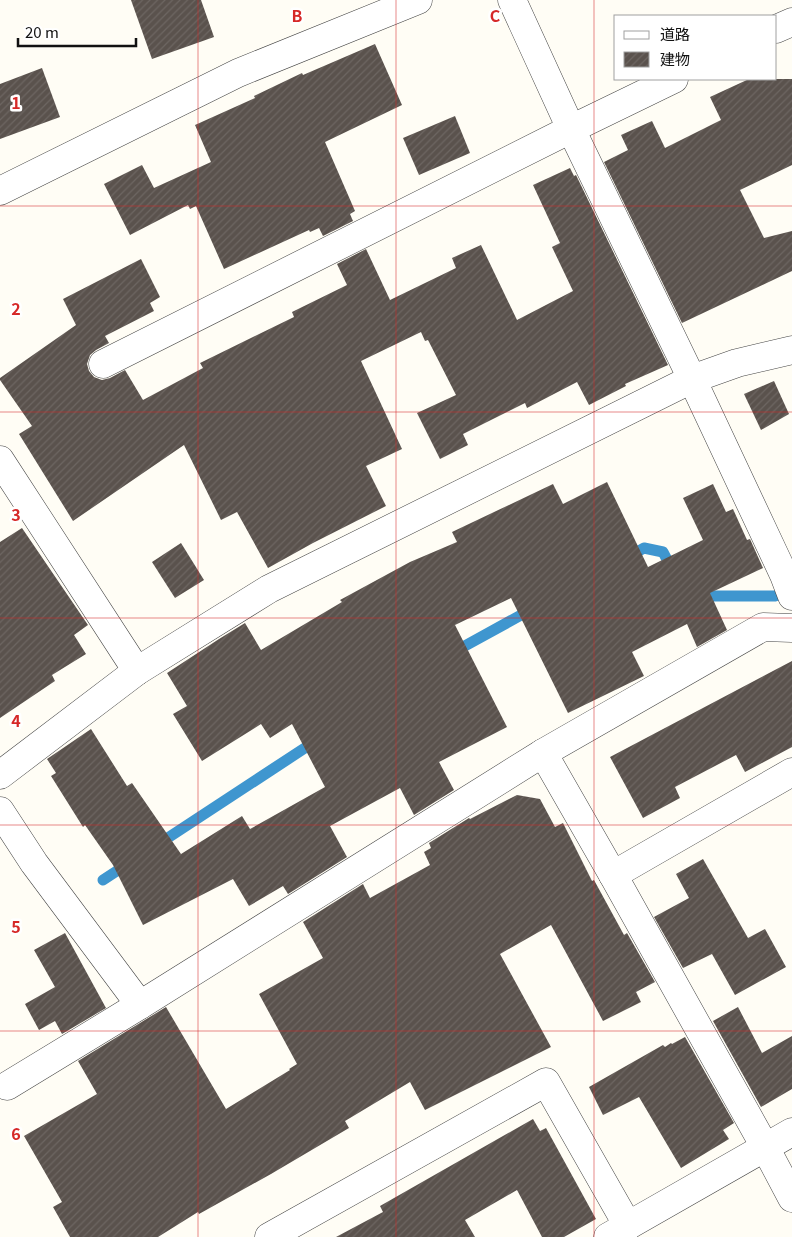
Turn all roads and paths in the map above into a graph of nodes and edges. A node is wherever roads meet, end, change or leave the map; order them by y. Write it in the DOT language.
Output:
graph roads {
  1 [pos="418,0"];
  2 [pos="512,0"];
  3 [pos="792,22"];
  4 [pos="777,30"];
  5 [pos="672,80"];
  6 [pos="571,129"];
  7 [pos="0,191"];
  8 [pos="792,350"];
  9 [pos="103,364"];
  10 [pos="692,379"];
  11 [pos="0,460"];
  12 [pos="788,586"];
  13 [pos="792,628"];
  14 [pos="138,671"];
  15 [pos="543,753"];
  16 [pos="792,772"];
  17 [pos="0,775"];
  18 [pos="0,811"];
  19 [pos="613,876"];
  20 [pos="140,1005"];
  21 [pos="7,1086"];
  22 [pos="792,1132"];
  23 [pos="765,1147"];
  24 [pos="792,1198"];
  25 [pos="618,1231"];
  26 [pos="269,1237"];
  1 -- 7 [label="street"];
  2 -- 6 [label="street"];
  3 -- 4 [label="street"];
  5 -- 6 [label="street"];
  6 -- 9 [label="street"];
  6 -- 10 [label="street"];
  8 -- 10 [label="street"];
  10 -- 12 [label="street"];
  10 -- 14 [label="street"];
  11 -- 14 [label="street"];
  13 -- 15 [label="street"];
  14 -- 17 [label="street"];
  15 -- 19 [label="street"];
  15 -- 20 [label="street"];
  16 -- 19 [label="street"];
  18 -- 20 [label="street"];
  19 -- 23 [label="street"];
  20 -- 21 [label="street"];
  22 -- 23 [label="street"];
  23 -- 24 [label="street"];
  23 -- 25 [label="street"];
  25 -- 26 [label="street"];
}
